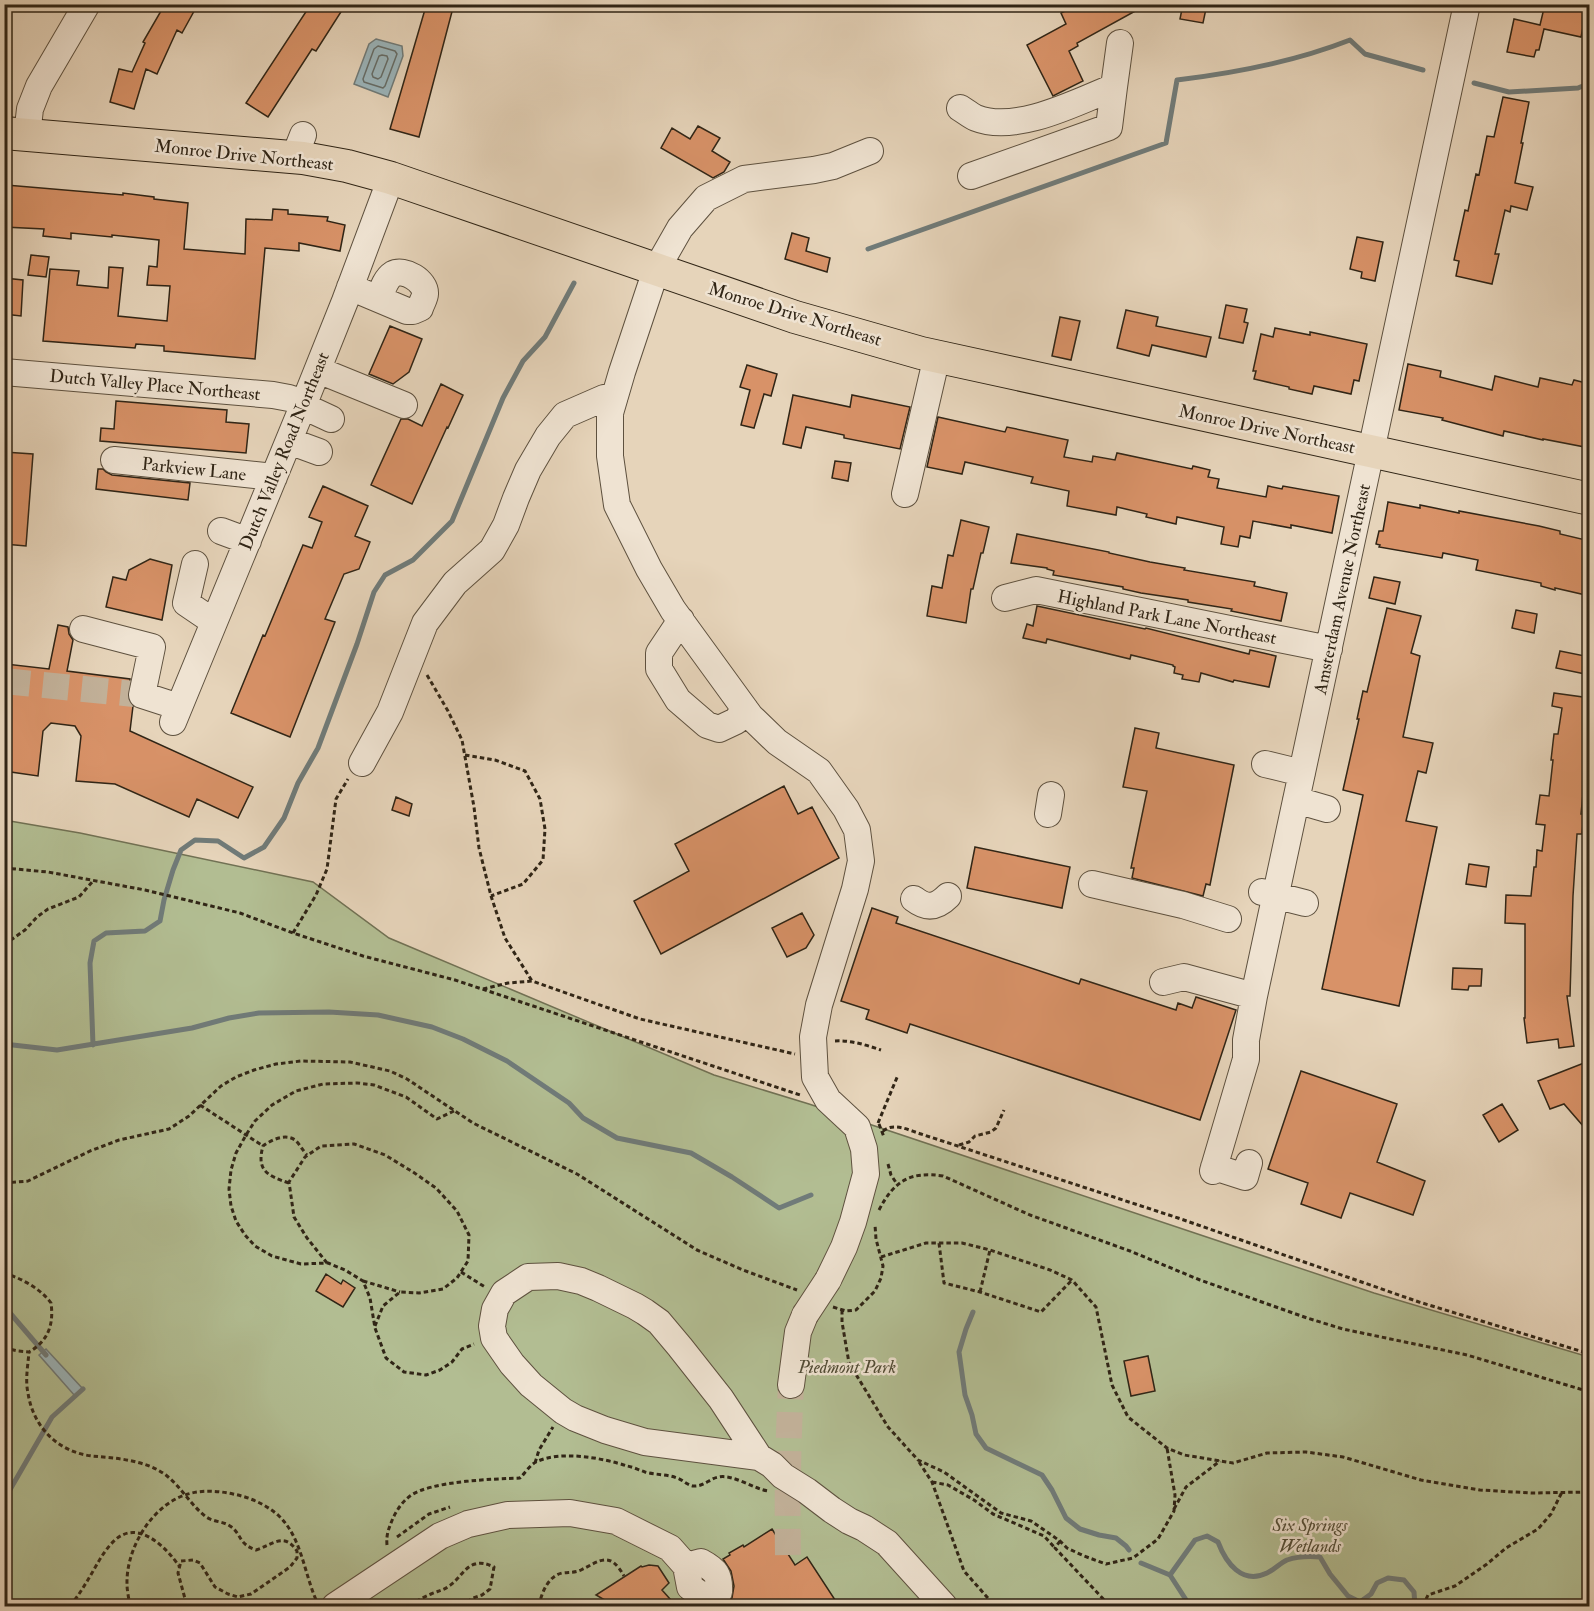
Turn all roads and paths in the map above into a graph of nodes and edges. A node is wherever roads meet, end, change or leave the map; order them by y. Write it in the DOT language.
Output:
graph roads {
  1 [pos="87,4"];
  2 [pos="1467,4"];
  3 [pos="1120,43"];
  4 [pos="1114,87"];
  5 [pos="960,108"];
  6 [pos="16,134"];
  7 [pos="870,151"];
  8 [pos="971,176"];
  9 [pos="391,178"];
  10 [pos="656,270"];
  11 [pos="350,287"];
  12 [pos="379,299"];
  13 [pos="937,356"];
  14 [pos="318,370"];
  15 [pos="4,372"];
  16 [pos="615,396"];
  17 [pos="304,405"];
  18 [pos="404,405"];
  19 [pos="331,419"];
  20 [pos="289,441"];
  21 [pos="319,452"];
  22 [pos="1372,452"];
  23 [pos="114,460"];
  24 [pos="274,477"];
  25 [pos="905,494"];
  26 [pos="1590,499"];
  27 [pos="221,531"];
  28 [pos="248,541"];
  29 [pos="195,564"];
  30 [pos="1005,598"];
  31 [pos="225,610"];
  32 [pos="681,620"];
  33 [pos="83,629"];
  34 [pos="1329,649"];
  35 [pos="414,653"];
  36 [pos="745,709"];
  37 [pos="465,755"];
  38 [pos="362,763"];
  39 [pos="1265,764"];
  40 [pos="1302,773"];
  41 [pos="1296,800"];
  42 [pos="1327,809"];
  43 [pos="4,868"];
  44 [pos="93,881"];
  45 [pos="1092,884"];
  46 [pos="1269,895"];
  47 [pos="491,896"];
  48 [pos="948,897"];
  49 [pos="914,899"];
  50 [pos="1305,903"];
  51 [pos="1228,919"];
  52 [pos="293,933"];
  53 [pos="4,940"];
  54 [pos="532,981"];
  55 [pos="1163,982"];
  56 [pos="481,989"];
  57 [pos="1254,996"];
  58 [pos="881,1050"];
  59 [pos="814,1059"];
  60 [pos="898,1075"];
  61 [pos="809,1098"];
  62 [pos="200,1105"];
  63 [pos="1004,1110"];
  64 [pos="454,1111"];
  65 [pos="878,1123"];
  66 [pos="883,1131"];
  67 [pos="246,1135"];
  68 [pos="263,1146"];
  69 [pos="958,1146"];
  70 [pos="307,1155"];
  71 [pos="1250,1178"];
  72 [pos="4,1183"];
  73 [pos="289,1183"];
  74 [pos="878,1213"];
  75 [pos="875,1223"];
  76 [pos="939,1244"];
  77 [pos="990,1250"];
  78 [pos="881,1257"];
  79 [pos="328,1263"];
  80 [pos="461,1272"];
  81 [pos="4,1273"];
  82 [pos="1072,1280"];
  83 [pos="363,1281"];
  84 [pos="798,1290"];
  85 [pos="400,1292"];
  86 [pos="980,1292"];
  87 [pos="493,1293"];
  88 [pos="820,1300"];
  89 [pos="842,1310"];
  90 [pos="375,1328"];
  91 [pos="494,1338"];
  92 [pos="4,1348"];
  93 [pos="31,1351"];
  94 [pos="1590,1354"];
  95 [pos="791,1385"];
  96 [pos="1590,1392"];
  97 [pos="563,1411"];
  98 [pos="1167,1448"];
  99 [pos="759,1457"];
  100 [pos="918,1460"];
  101 [pos="1221,1461"];
  102 [pos="535,1463"];
  103 [pos="788,1479"];
  104 [pos="932,1482"];
  105 [pos="1562,1492"];
  106 [pos="1590,1492"];
  107 [pos="1174,1511"];
  108 [pos="1060,1541"];
  109 [pos="387,1545"];
  110 [pos="1054,1548"];
  111 [pos="179,1566"];
  112 [pos="624,1576"];
  113 [pos="701,1601"];
  114 [pos="70,1606"];
  115 [pos="130,1606"];
  116 [pos="141,1606"];
  117 [pos="156,1606"];
  118 [pos="187,1606"];
  119 [pos="319,1606"];
  120 [pos="335,1606"];
  121 [pos="410,1606"];
  122 [pos="461,1606"];
  123 [pos="539,1606"];
  124 [pos="944,1606"];
  125 [pos="995,1606"];
  126 [pos="1110,1606"];
  127 [pos="1423,1606"];
  1 -- 6 [label="street"];
  2 -- 22 [label="street, Amsterdam Avenue Northeast"];
  3 -- 4 [label="street"];
  4 -- 5 [label="street"];
  4 -- 8 [label="street"];
  6 -- 9 [label="main road, Monroe Drive Northeast"];
  7 -- 10 [label="street"];
  9 -- 10 [label="main road, Monroe Drive Northeast"];
  9 -- 11 [label="street, Dutch Valley Road Northeast"];
  10 -- 13 [label="main road, Monroe Drive Northeast"];
  10 -- 16 [label="street"];
  11 -- 12 [label="street"];
  11 -- 14 [label="street, Dutch Valley Road Northeast"];
  13 -- 22 [label="main road, Monroe Drive Northeast"];
  13 -- 25 [label="street"];
  14 -- 17 [label="street, Dutch Valley Road Northeast"];
  14 -- 18 [label="street"];
  15 -- 17 [label="street, Dutch Valley Place Northeast"];
  16 -- 32 [label="street"];
  16 -- 35 [label="street"];
  17 -- 19 [label="street, Dutch Valley Place Northeast"];
  17 -- 20 [label="street, Dutch Valley Road Northeast"];
  20 -- 21 [label="street"];
  20 -- 24 [label="street, Dutch Valley Road Northeast"];
  22 -- 26 [label="main road, Monroe Drive Northeast"];
  22 -- 34 [label="street, Amsterdam Avenue Northeast"];
  23 -- 24 [label="street, Parkview Lane"];
  24 -- 28 [label="street, Dutch Valley Road Northeast"];
  27 -- 28 [label="street"];
  28 -- 31 [label="street, Dutch Valley Road Northeast"];
  29 -- 31 [label="street"];
  30 -- 34 [label="street, Highland Park Lane Northeast"];
  31 -- 33 [label="street, Dutch Valley Road Northeast"];
  32 -- 36 [label="street"];
  32 -- 36 [label="street"];
  34 -- 40 [label="street, Amsterdam Avenue Northeast"];
  35 -- 37 [label="path"];
  35 -- 38 [label="street"];
  36 -- 59 [label="street"];
  37 -- 47 [label="path"];
  37 -- 47 [label="path"];
  38 -- 52 [label="path"];
  39 -- 40 [label="street"];
  40 -- 41 [label="street, Amsterdam Avenue Northeast"];
  41 -- 42 [label="street"];
  41 -- 46 [label="street, Amsterdam Avenue Northeast"];
  43 -- 44 [label="path"];
  44 -- 52 [label="path"];
  44 -- 53 [label="path"];
  45 -- 51 [label="street"];
  46 -- 50 [label="street"];
  46 -- 57 [label="street, Amsterdam Avenue Northeast"];
  47 -- 54 [label="path"];
  48 -- 49 [label="street"];
  52 -- 56 [label="path"];
  54 -- 56 [label="path"];
  54 -- 59 [label="path"];
  55 -- 57 [label="street"];
  56 -- 61 [label="path"];
  57 -- 71 [label="street, Amsterdam Avenue Northeast"];
  58 -- 59 [label="path"];
  59 -- 88 [label="street"];
  60 -- 65 [label="path"];
  62 -- 64 [label="path"];
  62 -- 67 [label="path"];
  62 -- 72 [label="path"];
  63 -- 69 [label="path"];
  64 -- 67 [label="path"];
  64 -- 84 [label="path"];
  66 -- 69 [label="path"];
  67 -- 68 [label="path"];
  67 -- 79 [label="path"];
  68 -- 70 [label="path"];
  68 -- 73 [label="path"];
  69 -- 94 [label="path"];
  70 -- 73 [label="path"];
  70 -- 80 [label="path"];
  73 -- 79 [label="path"];
  74 -- 96 [label="path"];
  75 -- 78 [label="path"];
  76 -- 77 [label="path"];
  76 -- 78 [label="path"];
  76 -- 86 [label="path"];
  77 -- 82 [label="path"];
  77 -- 86 [label="path"];
  78 -- 89 [label="path"];
  79 -- 83 [label="path"];
  80 -- 85 [label="path"];
  80 -- 87 [label="path"];
  81 -- 93 [label="path"];
  82 -- 86 [label="path"];
  82 -- 98 [label="path"];
  83 -- 85 [label="path"];
  83 -- 90 [label="path"];
  85 -- 90 [label="path"];
  88 -- 89 [label="path"];
  88 -- 95 [label="street"];
  89 -- 100 [label="path"];
  90 -- 91 [label="path"];
  91 -- 97 [label="street"];
  91 -- 99 [label="street"];
  92 -- 93 [label="path"];
  93 -- 111 [label="path"];
  97 -- 99 [label="street"];
  97 -- 102 [label="path"];
  98 -- 101 [label="path"];
  98 -- 107 [label="path"];
  99 -- 103 [label="street"];
  100 -- 104 [label="path"];
  100 -- 108 [label="path"];
  101 -- 105 [label="path"];
  101 -- 107 [label="path"];
  102 -- 103 [label="path"];
  102 -- 109 [label="path"];
  103 -- 124 [label="street"];
  104 -- 110 [label="path"];
  104 -- 125 [label="path"];
  105 -- 106 [label="path"];
  105 -- 127 [label="path"];
  107 -- 108 [label="path"];
  108 -- 110 [label="path"];
  110 -- 126 [label="path"];
  111 -- 114 [label="path"];
  111 -- 118 [label="path"];
  112 -- 123 [label="path"];
  113 -- 120 [label="street"];
  115 -- 119 [label="path, bridge"];
  116 -- 117 [label="path"];
  121 -- 122 [label="path"];
}
